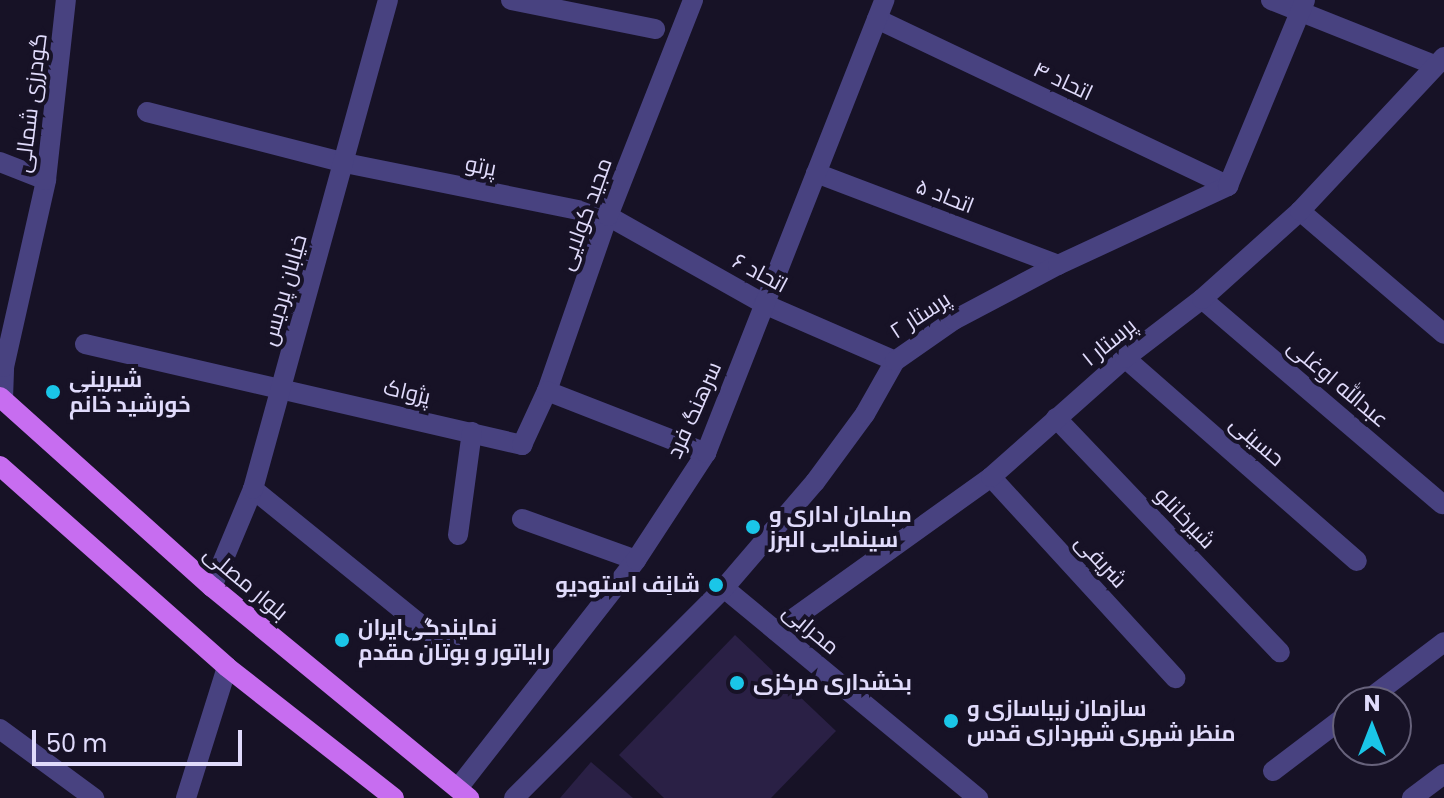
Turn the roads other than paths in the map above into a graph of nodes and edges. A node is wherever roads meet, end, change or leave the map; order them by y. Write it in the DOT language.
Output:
graph roads {
  1 [pos="66,0"];
  2 [pos="388,0"];
  3 [pos="511,0"];
  4 [pos="693,0"];
  5 [pos="1271,0"];
  6 [pos="1303,6"];
  7 [pos="880,9"];
  8 [pos="655,29"];
  9 [pos="1439,61"];
  10 [pos="147,112"];
  11 [pos="0,162"];
  12 [pos="345,163"];
  13 [pos="816,173"];
  14 [pos="46,180"];
  15 [pos="1228,186"];
  16 [pos="1300,211"];
  17 [pos="608,216"];
  18 [pos="1058,265"];
  19 [pos="1202,299"];
  20 [pos="764,304"];
  21 [pos="1444,334"];
  22 [pos="85,344"];
  23 [pos="1125,358"];
  24 [pos="895,361"];
  25 [pos="282,388"];
  26 [pos="547,391"];
  27 [pos="1,403"];
  28 [pos="1056,418"];
  29 [pos="472,432"];
  30 [pos="522,445"];
  31 [pos="706,453"];
  32 [pos="0,466"];
  33 [pos="991,477"];
  34 [pos="253,489"];
  35 [pos="1442,504"];
  36 [pos="522,519"];
  37 [pos="458,535"];
  38 [pos="636,560"];
  39 [pos="1357,561"];
  40 [pos="212,587"];
  41 [pos="724,588"];
  42 [pos="776,631"];
  43 [pos="1444,642"];
  44 [pos="452,650"];
  45 [pos="1280,652"];
  46 [pos="227,667"];
  47 [pos="1175,678"];
  48 [pos="1386,686"];
  49 [pos="1332,726"];
  50 [pos="0,729"];
  51 [pos="1273,771"];
  52 [pos="1444,774"];
  53 [pos="463,793"];
  54 [pos="94,798"];
  55 [pos="186,798"];
  56 [pos="394,798"];
  57 [pos="514,798"];
  58 [pos="978,798"];
  59 [pos="1412,798"];
  1 -- 14 [label="street, گودرزی شمالی"];
  2 -- 12 [label="street, خیابان پردیس"];
  3 -- 8 [label="street"];
  4 -- 17 [label="street, مجید کولایی"];
  5 -- 6 [label="street"];
  6 -- 9 [label="street"];
  6 -- 15 [label="street"];
  7 -- 13 [label="street, سرهنگ فرد"];
  7 -- 15 [label="street, اتحاد ۴"];
  9 -- 16 [label="street, پرستار ۱"];
  10 -- 12 [label="street, پرتو"];
  11 -- 14 [label="street"];
  12 -- 17 [label="street, پرتو"];
  12 -- 25 [label="street, خیابان پردیس"];
  13 -- 18 [label="street, اتحاد ۵"];
  13 -- 20 [label="street, سرهنگ فرد"];
  14 -- 27 [label="street, گودرزی شمالی"];
  15 -- 18 [label="street, پرستار ۲"];
  16 -- 19 [label="street, پرستار ۱"];
  16 -- 21 [label="street"];
  17 -- 20 [label="street, اتحاد ۶"];
  17 -- 26 [label="street, مجید کولایی"];
  18 -- 24 [label="street, پرستار ۲"];
  19 -- 23 [label="street, پرستار ۱"];
  19 -- 35 [label="street, عبدالله اوغلی"];
  20 -- 24 [label="street, اتحاد ۶"];
  20 -- 31 [label="street, سرهنگ فرد"];
  22 -- 25 [label="street, پژواک"];
  23 -- 28 [label="street, پرستار ۱"];
  23 -- 39 [label="street, حسینی"];
  24 -- 41 [label="street, پرستار ۲"];
  25 -- 29 [label="street, پژواک"];
  25 -- 34 [label="street, خیابان پردیس"];
  26 -- 30 [label="street, مجید کولایی"];
  26 -- 31 [label="street"];
  27 -- 40 [label="main road, بلوار مصلی"];
  28 -- 33 [label="street, پرستار ۱"];
  28 -- 45 [label="street, شیرخانلو"];
  29 -- 30 [label="street, پژواک"];
  29 -- 37 [label="street"];
  31 -- 38 [label="street, سرهنگ فرد"];
  32 -- 46 [label="main road"];
  33 -- 42 [label="street, پرستار ۱"];
  33 -- 47 [label="street, شریفی"];
  34 -- 40 [label="street, خیابان پردیس"];
  34 -- 44 [label="street"];
  36 -- 38 [label="street"];
  38 -- 53 [label="street, سرهنگ فرد"];
  40 -- 53 [label="main road, بلوار مصلی"];
  41 -- 42 [label="street, محرابی"];
  41 -- 57 [label="street, پرستار ۲"];
  42 -- 58 [label="street, محرابی"];
  43 -- 48 [label="street"];
  46 -- 55 [label="street"];
  46 -- 56 [label="main road"];
  49 -- 51 [label="street"];
  50 -- 54 [label="street"];
  52 -- 59 [label="street"];
}
